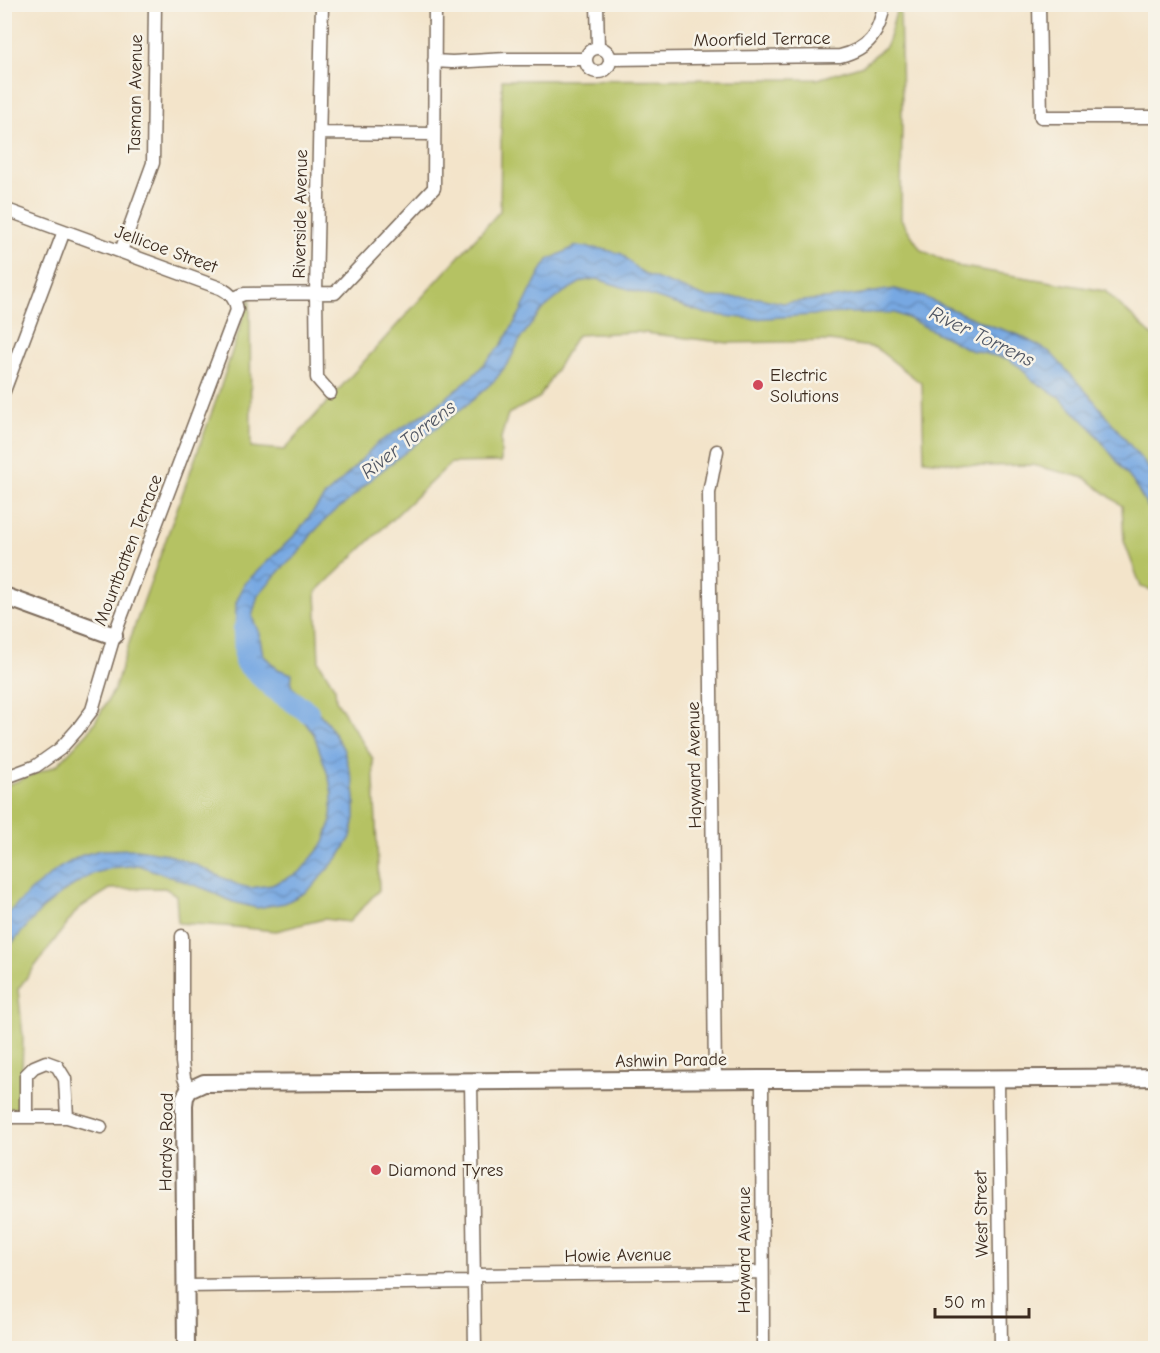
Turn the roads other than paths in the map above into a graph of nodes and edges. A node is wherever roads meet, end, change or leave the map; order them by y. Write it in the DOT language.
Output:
graph roads {
  1 [pos="155,4"];
  2 [pos="322,4"];
  3 [pos="435,4"];
  4 [pos="597,4"];
  5 [pos="884,4"];
  6 [pos="1039,4"];
  7 [pos="598,47"];
  8 [pos="586,59"];
  9 [pos="610,59"];
  10 [pos="434,61"];
  11 [pos="1155,117"];
  12 [pos="319,133"];
  13 [pos="434,134"];
  14 [pos="4,209"];
  15 [pos="64,231"];
  16 [pos="122,251"];
  17 [pos="316,293"];
  18 [pos="234,298"];
  19 [pos="4,391"];
  20 [pos="330,393"];
  21 [pos="717,451"];
  22 [pos="4,596"];
  23 [pos="114,636"];
  24 [pos="4,778"];
  25 [pos="182,936"];
  26 [pos="1155,1077"];
  27 [pos="762,1078"];
  28 [pos="715,1079"];
  29 [pos="998,1079"];
  30 [pos="471,1082"];
  31 [pos="189,1090"];
  32 [pos="26,1116"];
  33 [pos="4,1117"];
  34 [pos="67,1117"];
  35 [pos="101,1127"];
  36 [pos="762,1272"];
  37 [pos="474,1278"];
  38 [pos="186,1286"];
  39 [pos="186,1348"];
  40 [pos="474,1348"];
  41 [pos="763,1348"];
  42 [pos="1001,1348"];
  1 -- 16 [label="street, Tasman Avenue"];
  2 -- 12 [label="street, Riverside Avenue"];
  3 -- 10 [label="street, Riverside Avenue"];
  4 -- 7 [label="street"];
  5 -- 9 [label="street, Moorfield Terrace"];
  6 -- 11 [label="street"];
  7 -- 8 [label="street"];
  7 -- 9 [label="street"];
  8 -- 9 [label="street"];
  8 -- 10 [label="street"];
  10 -- 13 [label="street, Riverside Avenue"];
  12 -- 13 [label="street"];
  12 -- 17 [label="street, Riverside Avenue"];
  13 -- 17 [label="street, Riverside Avenue"];
  14 -- 15 [label="street, Jellicoe Street"];
  15 -- 16 [label="street, Jellicoe Street"];
  15 -- 19 [label="street"];
  16 -- 18 [label="street, Jellicoe Street"];
  17 -- 18 [label="street"];
  17 -- 20 [label="street"];
  18 -- 23 [label="street, Mountbatten Terrace"];
  21 -- 28 [label="street, Hayward Avenue"];
  22 -- 23 [label="street"];
  23 -- 24 [label="street, Mountbatten Terrace"];
  25 -- 31 [label="street, Hardys Road"];
  26 -- 29 [label="street, Ashwin Parade"];
  27 -- 28 [label="street, Ashwin Parade"];
  27 -- 29 [label="street, Ashwin Parade"];
  27 -- 36 [label="street, Hayward Avenue"];
  28 -- 30 [label="street, Ashwin Parade"];
  29 -- 42 [label="street, West Street"];
  30 -- 31 [label="street, Ashwin Parade"];
  30 -- 37 [label="street"];
  31 -- 38 [label="street, Hardys Road"];
  32 -- 33 [label="street"];
  32 -- 34 [label="street"];
  32 -- 34 [label="street"];
  34 -- 35 [label="street"];
  36 -- 37 [label="street, Howie Avenue"];
  36 -- 41 [label="street, Hayward Avenue"];
  37 -- 38 [label="street, Howie Avenue"];
  37 -- 40 [label="street"];
  38 -- 39 [label="street, Hardys Road"];
}
